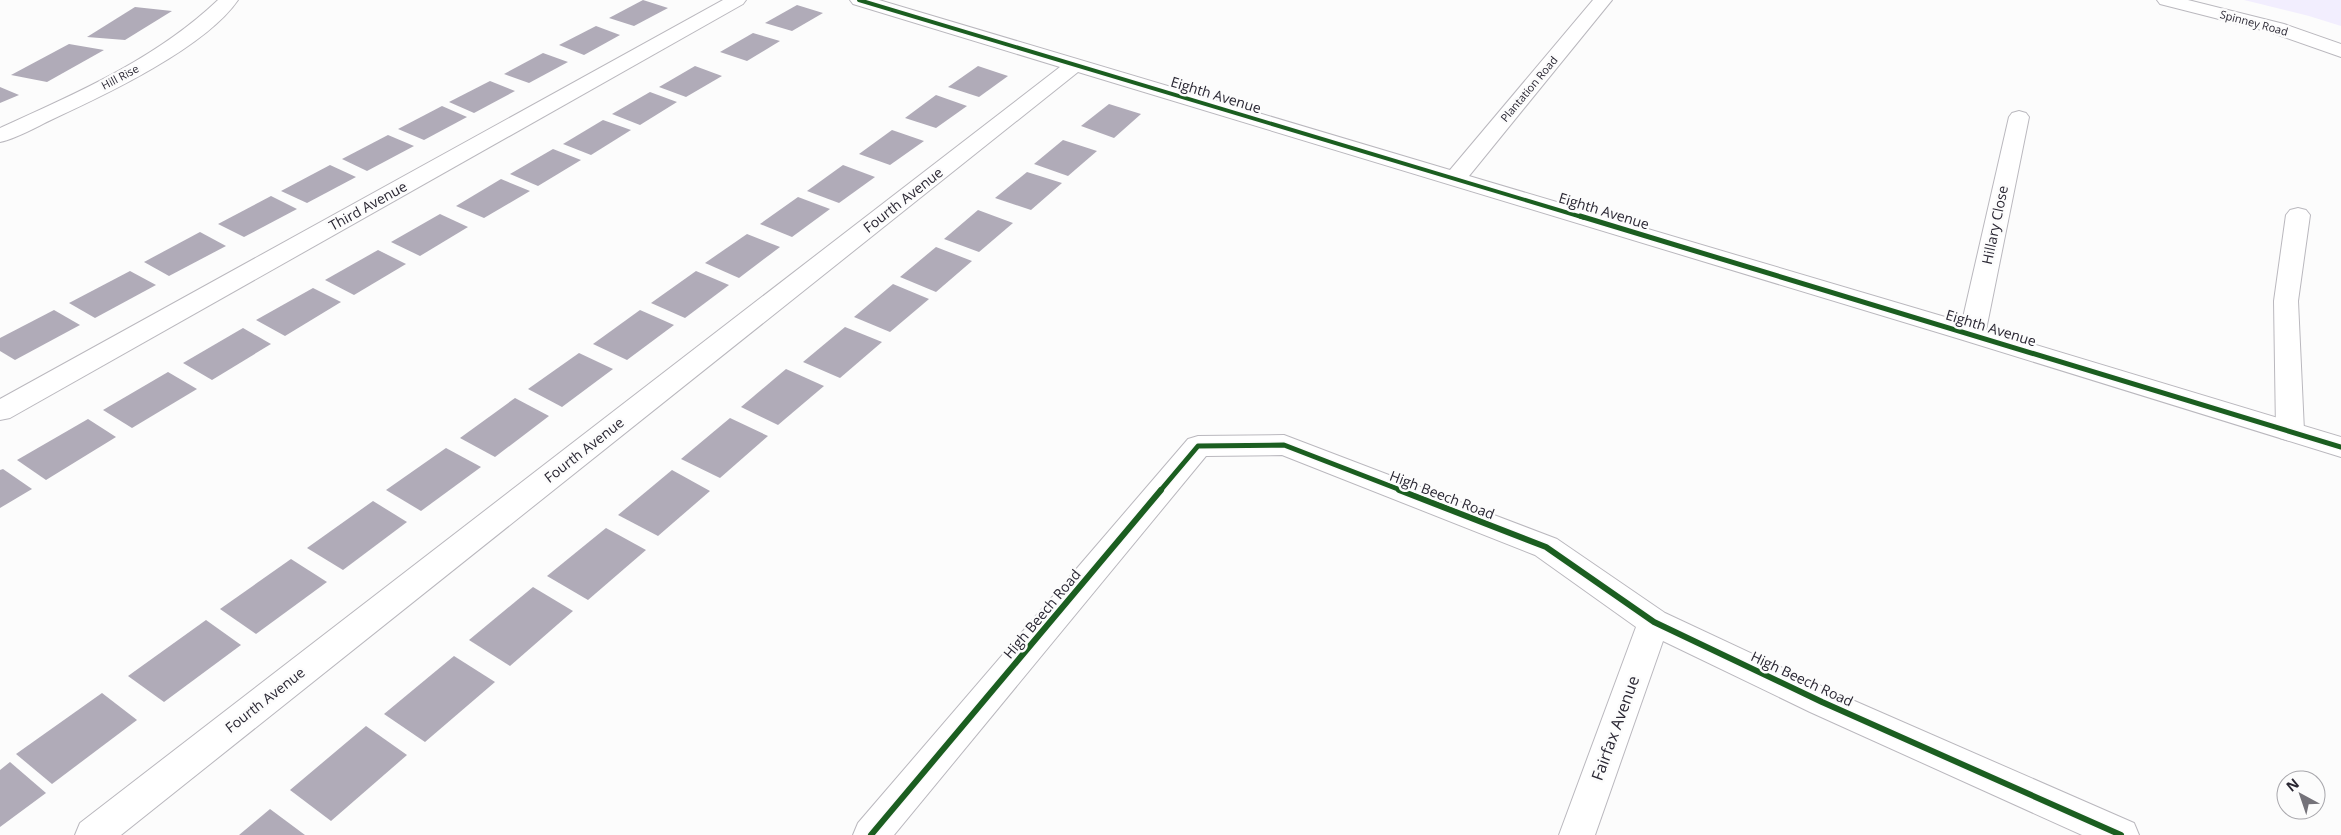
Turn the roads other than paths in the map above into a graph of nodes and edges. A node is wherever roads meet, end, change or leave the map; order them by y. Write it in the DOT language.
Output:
graph roads {
  1 [pos="229,0"];
  2 [pos="737,0"];
  3 [pos="859,0"];
  4 [pos="1603,0"];
  5 [pos="2166,0"];
  6 [pos="2341,51"];
  7 [pos="1075,65"];
  8 [pos="2019,117"];
  9 [pos="0,136"];
  10 [pos="1455,178"];
  11 [pos="2298,215"];
  12 [pos="1972,334"];
  13 [pos="0,412"];
  14 [pos="2290,431"];
  15 [pos="2341,447"];
  16 [pos="1654,622"];
  17 [pos="93,835"];
  18 [pos="871,835"];
  19 [pos="1577,835"];
  20 [pos="2121,835"];
  1 -- 9 [label="street, Hill Rise"];
  2 -- 13 [label="street, Third Avenue"];
  3 -- 7 [label="street, Eighth Avenue"];
  4 -- 10 [label="street, Plantation Road"];
  5 -- 6 [label="street, Spinney Road"];
  7 -- 10 [label="street, Eighth Avenue"];
  7 -- 17 [label="street, Fourth Avenue"];
  8 -- 12 [label="street, Hillary Close"];
  10 -- 12 [label="street, Eighth Avenue"];
  11 -- 14 [label="street"];
  12 -- 14 [label="street, Eighth Avenue"];
  14 -- 15 [label="street, Eighth Avenue"];
  16 -- 18 [label="street, High Beech Road"];
  16 -- 19 [label="street, Fairfax Avenue"];
  16 -- 20 [label="street, High Beech Road"];
}
